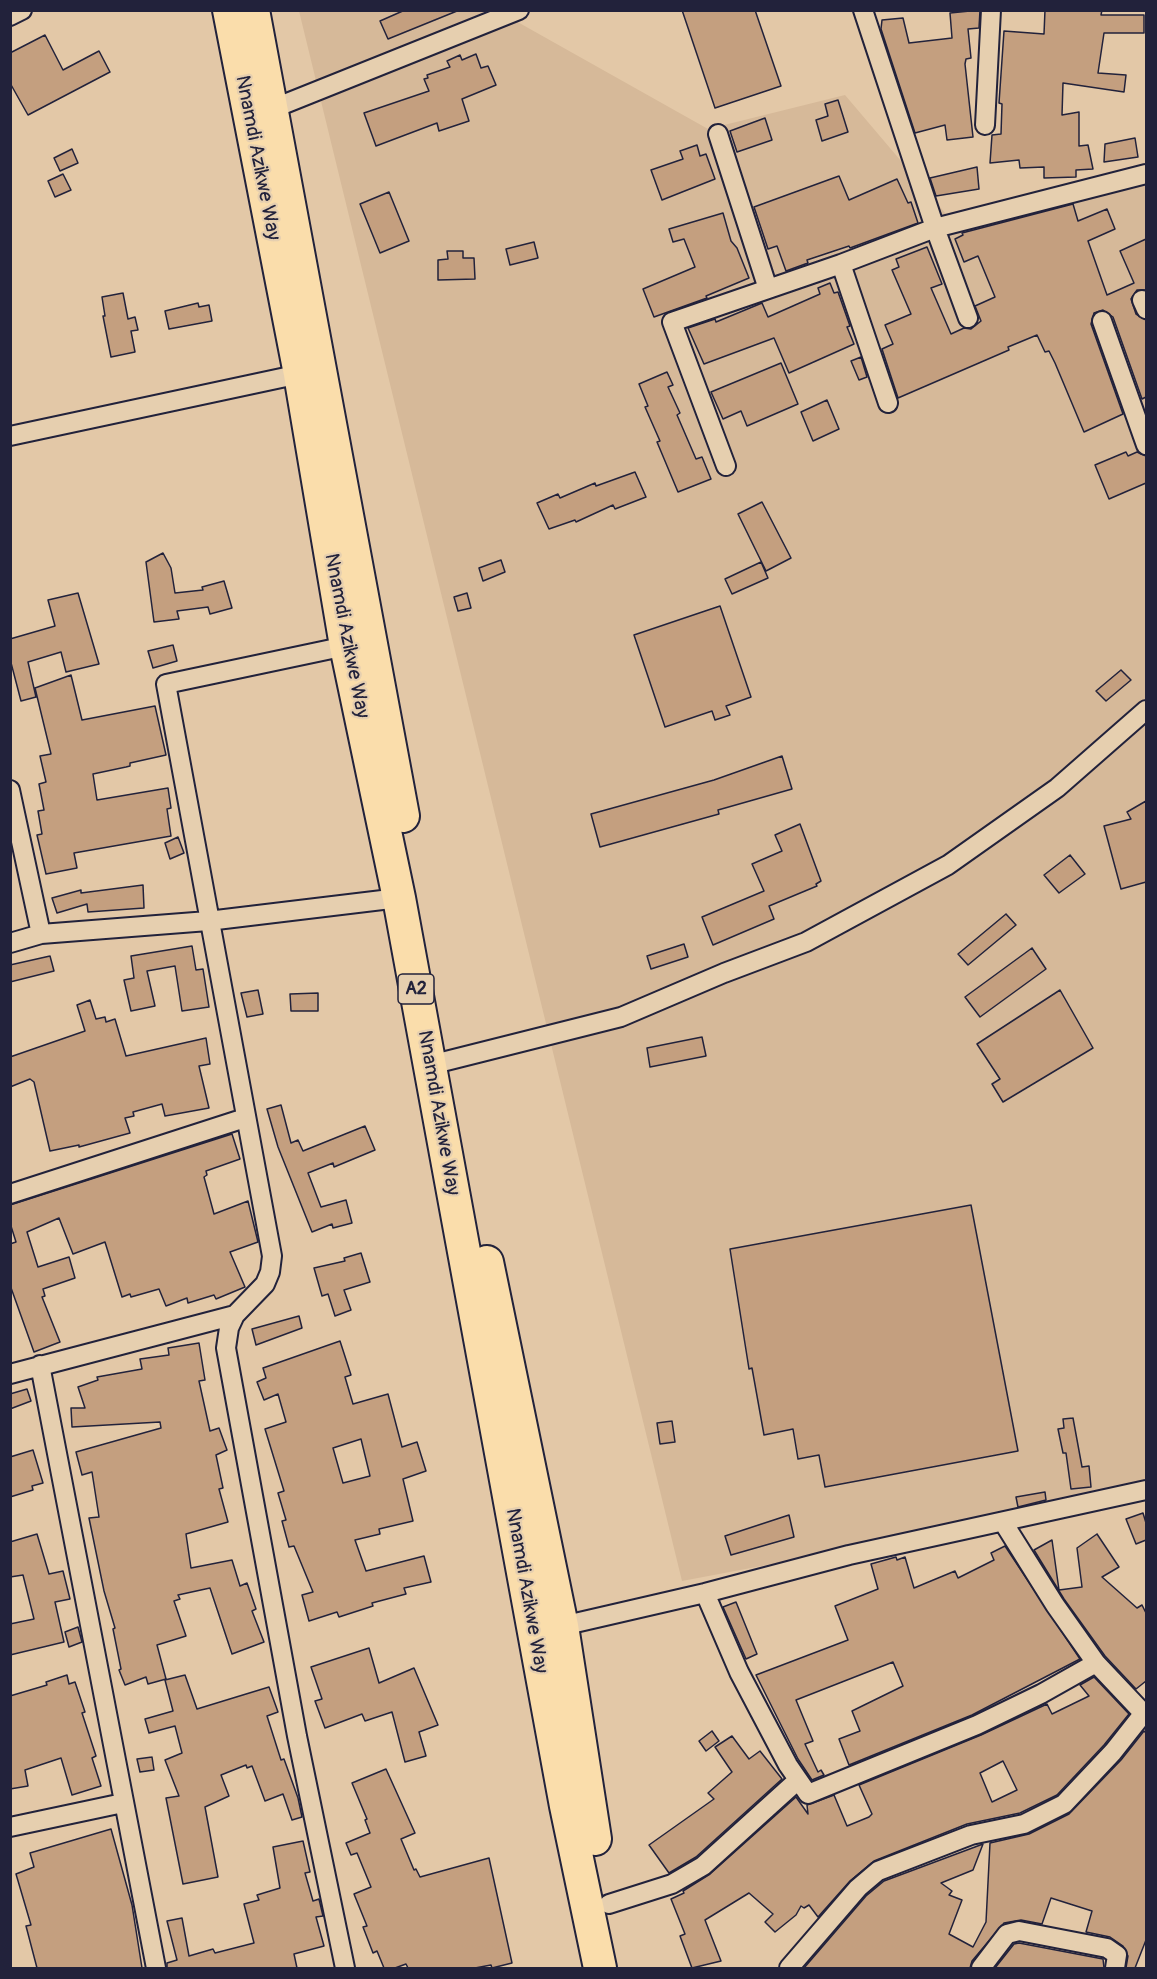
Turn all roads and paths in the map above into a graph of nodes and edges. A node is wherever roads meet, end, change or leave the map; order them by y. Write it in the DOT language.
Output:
graph roads {
  1 [pos="22,10"];
  2 [pos="229,10"];
  3 [pos="253,10"];
  4 [pos="519,10"];
  5 [pos="863,10"];
  6 [pos="991,10"];
  7 [pos="10,16"];
  8 [pos="272,109"];
  9 [pos="985,125"];
  10 [pos="718,134"];
  11 [pos="1146,174"];
  12 [pos="935,228"];
  13 [pos="841,264"];
  14 [pos="768,289"];
  15 [pos="968,318"];
  16 [pos="1102,321"];
  17 [pos="300,374"];
  18 [pos="888,403"];
  19 [pos="10,435"];
  20 [pos="1146,445"];
  21 [pos="726,466"];
  22 [pos="346,646"];
  23 [pos="1146,710"];
  24 [pos="10,790"];
  25 [pos="399,898"];
  26 [pos="208,921"];
  27 [pos="41,934"];
  28 [pos="10,943"];
  29 [pos="446,1061"];
  30 [pos="245,1118"];
  31 [pos="10,1194"];
  32 [pos="236,1315"];
  33 [pos="40,1365"];
  34 [pos="10,1374"];
  35 [pos="1146,1490"];
  36 [pos="1004,1522"];
  37 [pos="705,1593"];
  38 [pos="562,1626"];
  39 [pos="1096,1663"];
  40 [pos="1145,1715"];
  41 [pos="798,1780"];
  42 [pos="123,1803"];
  43 [pos="10,1827"];
  44 [pos="609,1904"];
  45 [pos="156,1968"];
  46 [pos="345,1968"];
  47 [pos="600,1968"];
  48 [pos="623,1968"];
  49 [pos="789,1968"];
  50 [pos="981,1968"];
  51 [pos="1115,1968"];
  1 -- 7 [label="street"];
  2 -- 17 [label="highway, Nnamdi Azikwe Way / A2"];
  3 -- 8 [label="highway, Nnamdi Azikwe Way / A2"];
  4 -- 8 [label="street"];
  5 -- 12 [label="street"];
  6 -- 9 [label="street"];
  8 -- 29 [label="highway, Nnamdi Azikwe Way / A2"];
  10 -- 14 [label="street"];
  11 -- 12 [label="street"];
  12 -- 13 [label="street"];
  12 -- 15 [label="street"];
  13 -- 14 [label="street"];
  13 -- 18 [label="street"];
  14 -- 21 [label="street"];
  16 -- 20 [label="street"];
  17 -- 19 [label="street"];
  17 -- 22 [label="highway, Nnamdi Azikwe Way / A2"];
  22 -- 25 [label="highway, Nnamdi Azikwe Way / A2"];
  22 -- 26 [label="street"];
  23 -- 29 [label="street"];
  24 -- 27 [label="street"];
  25 -- 26 [label="street"];
  25 -- 47 [label="highway, Nnamdi Azikwe Way / A2"];
  26 -- 27 [label="street"];
  26 -- 30 [label="street"];
  27 -- 28 [label="street"];
  29 -- 38 [label="highway, Nnamdi Azikwe Way / A2"];
  30 -- 31 [label="street"];
  30 -- 32 [label="street"];
  32 -- 33 [label="street"];
  32 -- 46 [label="street"];
  33 -- 34 [label="street"];
  33 -- 42 [label="street"];
  35 -- 36 [label="street"];
  36 -- 37 [label="street"];
  36 -- 39 [label="street"];
  37 -- 38 [label="street"];
  37 -- 41 [label="street"];
  38 -- 44 [label="highway, Nnamdi Azikwe Way / A2"];
  39 -- 40 [label="street"];
  39 -- 41 [label="street"];
  40 -- 49 [label="street"];
  41 -- 44 [label="street"];
  42 -- 43 [label="street"];
  42 -- 45 [label="street"];
  44 -- 48 [label="highway, Nnamdi Azikwe Way / A2"];
  50 -- 51 [label="street"];
}
